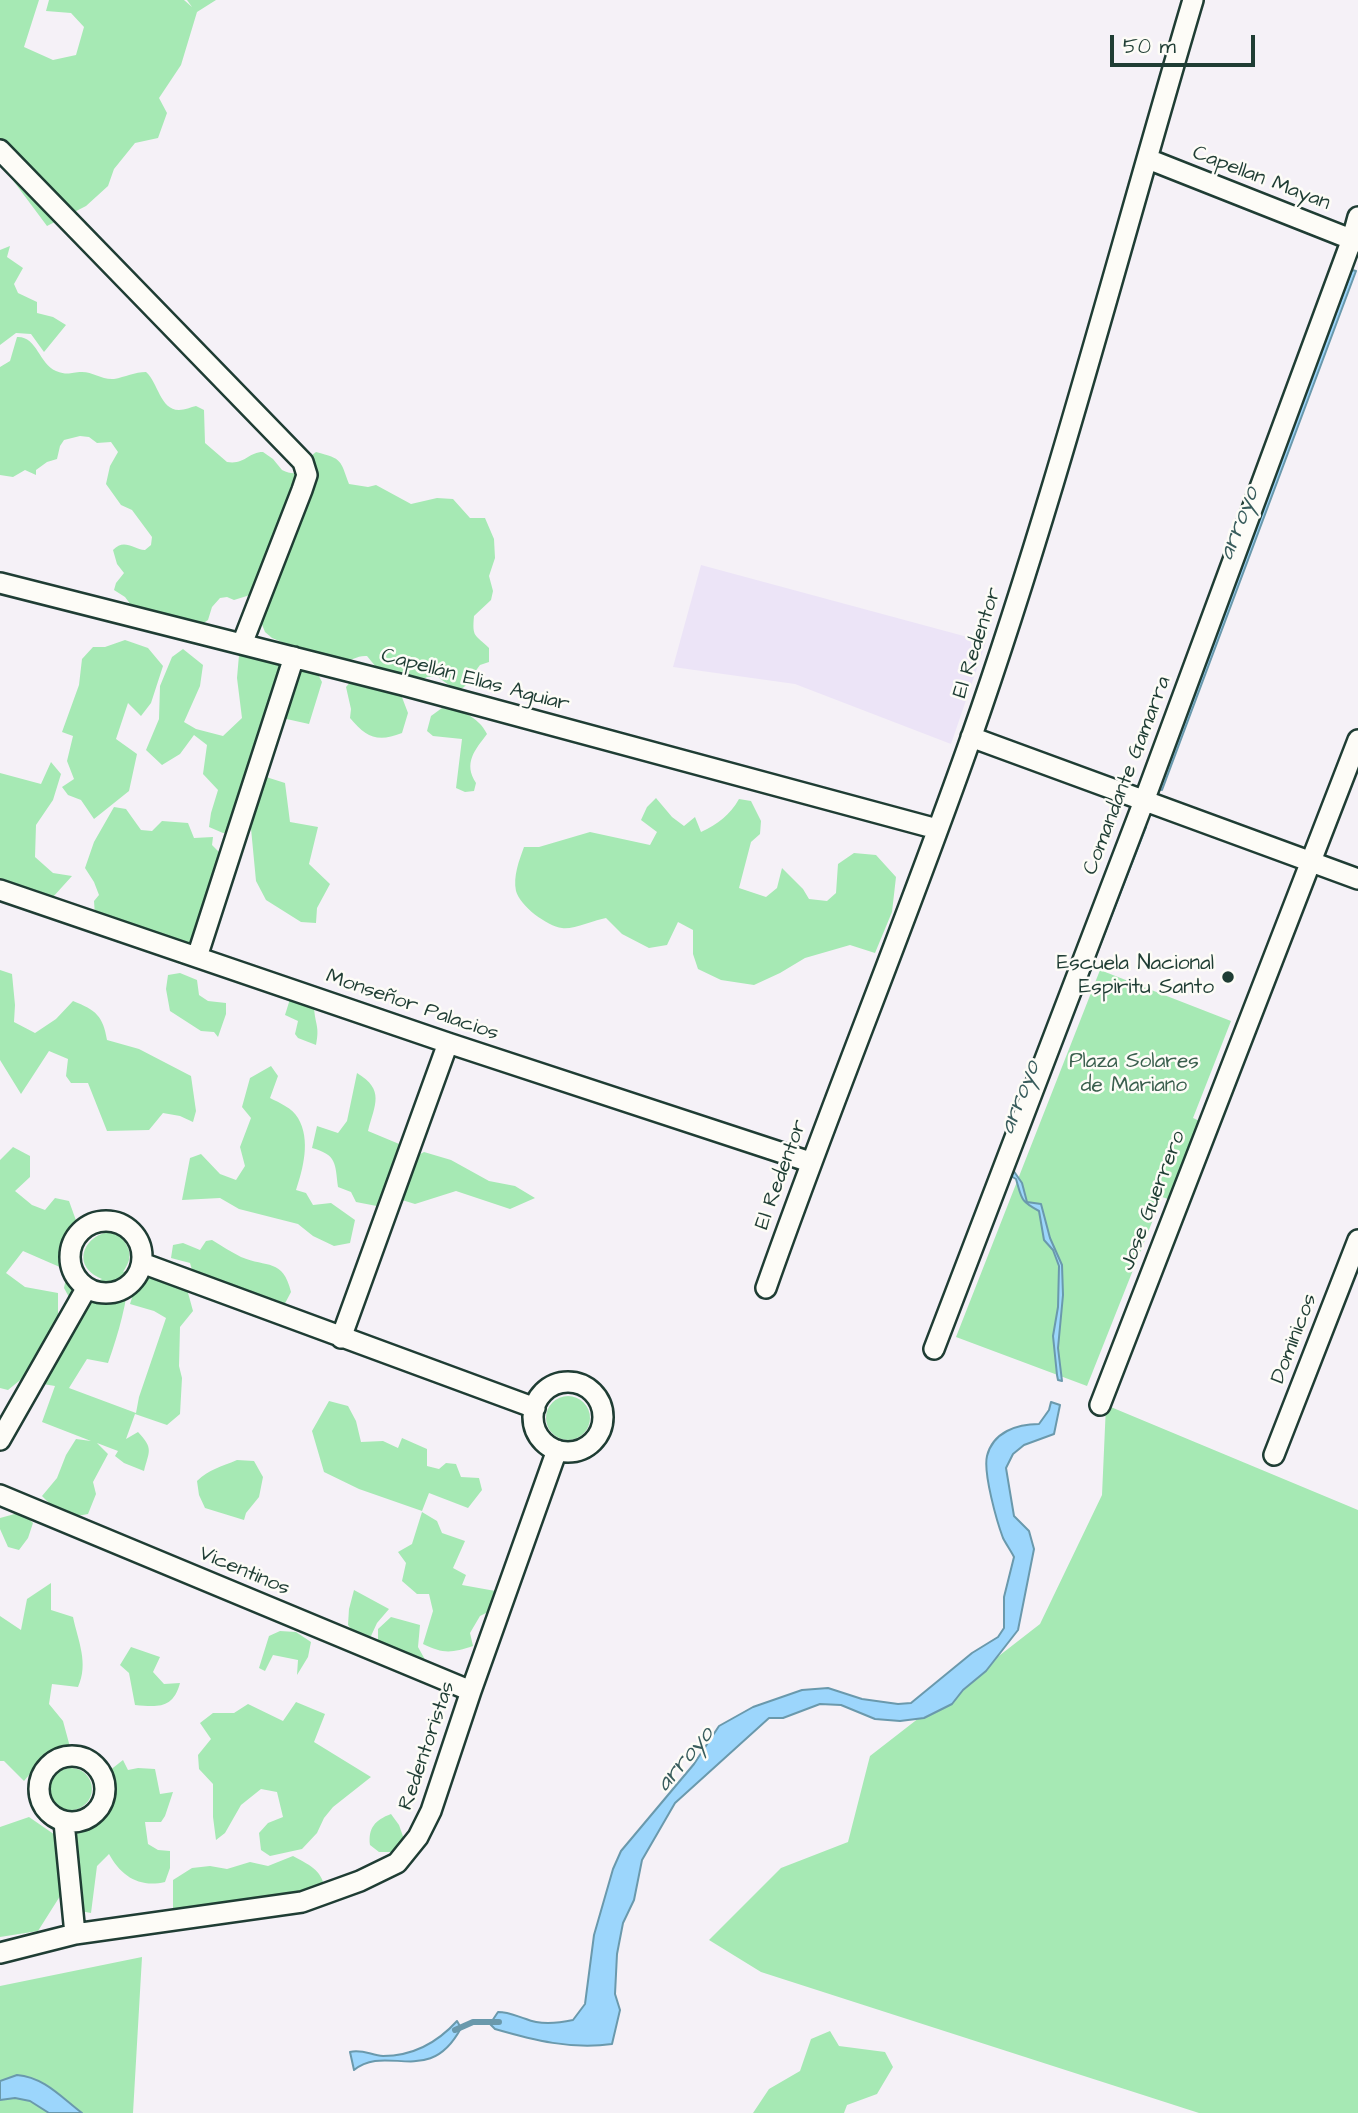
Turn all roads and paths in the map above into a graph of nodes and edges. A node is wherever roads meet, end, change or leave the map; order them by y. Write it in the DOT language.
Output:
graph roads {
  1 [pos="1193,0"];
  2 [pos="0,150"];
  3 [pos="1148,159"];
  4 [pos="1358,217"];
  5 [pos="1355,240"];
  6 [pos="0,583"];
  7 [pos="242,644"];
  8 [pos="294,657"];
  9 [pos="971,737"];
  10 [pos="1358,740"];
  11 [pos="1144,801"];
  12 [pos="937,828"];
  13 [pos="1311,861"];
  14 [pos="1358,878"];
  15 [pos="0,890"];
  16 [pos="197,957"];
  17 [pos="449,1043"];
  18 [pos="810,1162"];
  19 [pos="1358,1240"];
  20 [pos="142,1263"];
  21 [pos="765,1287"];
  22 [pos="86,1289"];
  23 [pos="341,1338"];
  24 [pos="934,1349"];
  25 [pos="1100,1405"];
  26 [pos="535,1408"];
  27 [pos="0,1440"];
  28 [pos="557,1450"];
  29 [pos="1274,1455"];
  30 [pos="0,1495"];
  31 [pos="471,1691"];
  32 [pos="65,1822"];
  33 [pos="75,1934"];
  34 [pos="0,1953"];
  1 -- 3 [label="street, El Redentor"];
  2 -- 7 [label="street"];
  3 -- 5 [label="street, Capellan Mayan"];
  3 -- 9 [label="street, El Redentor"];
  4 -- 5 [label="street, Comandante Gamarra"];
  5 -- 11 [label="street, Comandante Gamarra"];
  6 -- 7 [label="street, Capellán Elias Aguiar"];
  7 -- 8 [label="street, Capellán Elias Aguiar"];
  8 -- 12 [label="street, Capellán Elias Aguiar"];
  8 -- 16 [label="street"];
  9 -- 11 [label="street"];
  9 -- 12 [label="street, El Redentor"];
  10 -- 13 [label="street, Jose Guerrero"];
  11 -- 13 [label="street"];
  11 -- 24 [label="street, Comandante Gamarra"];
  12 -- 18 [label="street, El Redentor"];
  13 -- 14 [label="street"];
  13 -- 25 [label="street, Jose Guerrero"];
  15 -- 16 [label="street, Monseñor Palacios"];
  16 -- 17 [label="street, Monseñor Palacios"];
  17 -- 18 [label="street, Monseñor Palacios"];
  17 -- 23 [label="street"];
  18 -- 21 [label="street, El Redentor"];
  19 -- 29 [label="street, Dominicos"];
  20 -- 22 [label="street"];
  20 -- 22 [label="street"];
  20 -- 23 [label="street"];
  22 -- 27 [label="street"];
  23 -- 26 [label="street"];
  26 -- 28 [label="street"];
  26 -- 28 [label="street"];
  28 -- 31 [label="street, Redentoristas"];
  30 -- 31 [label="street, Vicentinos"];
  31 -- 33 [label="street, Redentoristas"];
  32 -- 33 [label="street"];
  33 -- 34 [label="street, Redentoristas"];
}
